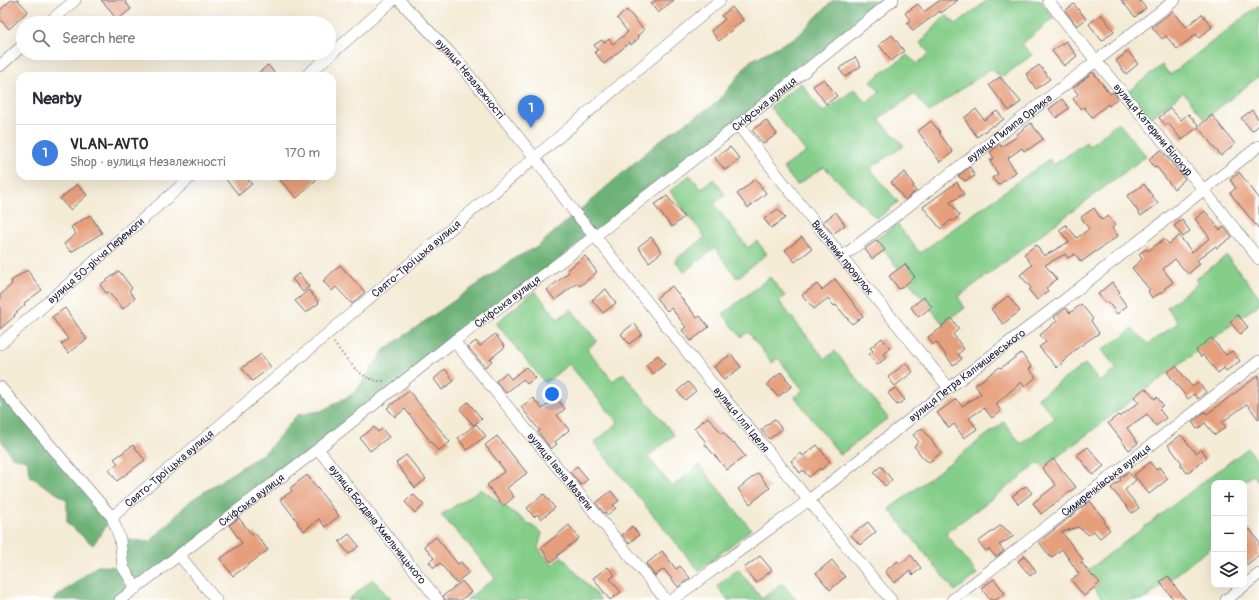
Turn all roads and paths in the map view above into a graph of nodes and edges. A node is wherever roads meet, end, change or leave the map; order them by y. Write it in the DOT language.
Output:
graph roads {
  1 [pos="75,0"];
  2 [pos="393,0"];
  3 [pos="399,0"];
  4 [pos="720,0"];
  5 [pos="892,0"];
  6 [pos="1048,0"];
  7 [pos="1175,0"];
  8 [pos="56,16"];
  9 [pos="336,50"];
  10 [pos="16,51"];
  11 [pos="324,60"];
  12 [pos="1097,62"];
  13 [pos="0,66"];
  14 [pos="311,72"];
  15 [pos="738,125"];
  16 [pos="1259,146"];
  17 [pos="535,158"];
  18 [pos="187,180"];
  19 [pos="1203,189"];
  20 [pos="595,236"];
  21 [pos="842,257"];
  22 [pos="1259,260"];
  23 [pos="327,334"];
  24 [pos="454,341"];
  25 [pos="0,344"];
  26 [pos="1259,361"];
  27 [pos="405,380"];
  28 [pos="0,387"];
  29 [pos="949,388"];
  30 [pos="318,449"];
  31 [pos="809,500"];
  32 [pos="112,517"];
  33 [pos="179,555"];
  34 [pos="1259,574"];
  35 [pos="136,588"];
  36 [pos="120,600"];
  37 [pos="216,600"];
  38 [pos="438,600"];
  39 [pos="666,600"];
  40 [pos="672,600"];
  41 [pos="890,600"];
  42 [pos="952,600"];
  43 [pos="1226,600"];
  1 -- 8 [label="street"];
  2 -- 9 [label="street"];
  3 -- 17 [label="street, вулиця Незалежності"];
  4 -- 17 [label="street, Свято-Троїцька вулиця"];
  5 -- 15 [label="street, Скіфська вулиця"];
  6 -- 12 [label="street, вулиця Катерини Білокур"];
  7 -- 12 [label="street, вулиця Пилипа Орлика"];
  10 -- 13 [label="street"];
  11 -- 14 [label="street"];
  12 -- 19 [label="street, вулиця Катерини Білокур"];
  12 -- 21 [label="street, вулиця Пилипа Орлика"];
  15 -- 20 [label="street, Скіфська вулиця"];
  15 -- 21 [label="street, Вишневий провулок"];
  16 -- 19 [label="street, вулиця Петра Калнишевського"];
  17 -- 20 [label="street, вулиця Незалежності"];
  17 -- 23 [label="street, Свято-Троїцька вулиця"];
  18 -- 25 [label="street, вулиця 50-річчя Перемоги"];
  19 -- 22 [label="street, вулиця Катерини Білокур"];
  19 -- 29 [label="street, вулиця Петра Калнишевського"];
  20 -- 24 [label="street, Скіфська вулиця"];
  20 -- 31 [label="street, вулиця Іллі Іделя"];
  21 -- 29 [label="street, Вишневий провулок"];
  23 -- 27 [label="path"];
  23 -- 32 [label="street, Свято-Троїцька вулиця"];
  24 -- 27 [label="street, Скіфська вулиця"];
  24 -- 39 [label="street, вулиця Івана Мазепи"];
  26 -- 42 [label="street, Симиренківська вулиця"];
  27 -- 30 [label="street, Скіфська вулиця"];
  28 -- 32 [label="street"];
  29 -- 31 [label="street, вулиця Петра Калнишевського"];
  30 -- 33 [label="street, Скіфська вулиця"];
  30 -- 38 [label="street, вулиця Богдана Хмельницького"];
  31 -- 40 [label="street, вулиця Петра Калнишевського"];
  31 -- 41 [label="street, вулиця Іллі Іделя"];
  32 -- 35 [label="street"];
  33 -- 35 [label="street, Скіфська вулиця"];
  33 -- 37 [label="street"];
  34 -- 43 [label="street"];
  35 -- 36 [label="street, Скіфська вулиця"];
}
